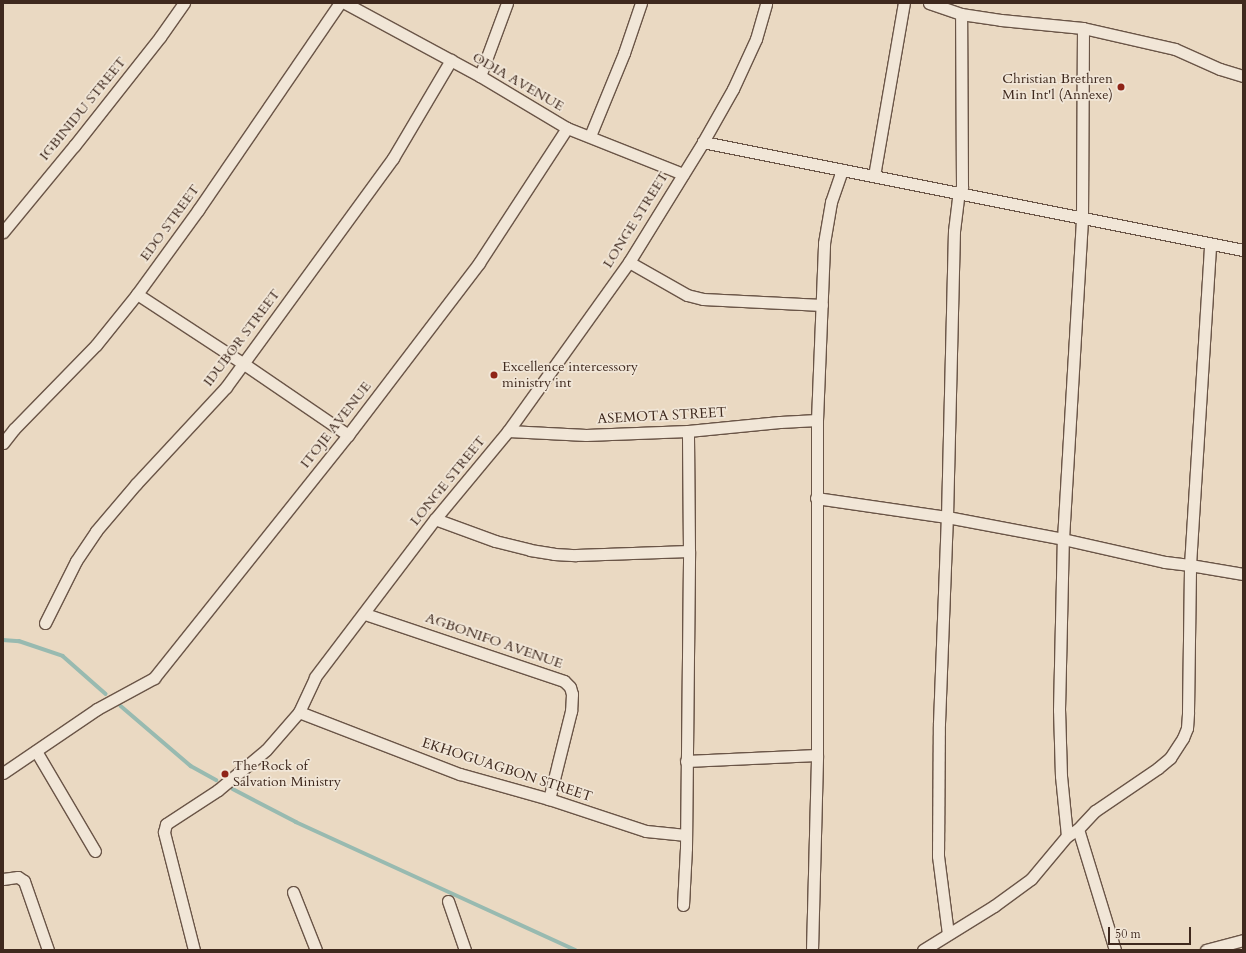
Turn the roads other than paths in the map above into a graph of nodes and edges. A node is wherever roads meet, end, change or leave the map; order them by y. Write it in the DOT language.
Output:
graph roads {
  1 [pos="184,3"];
  2 [pos="340,3"];
  3 [pos="345,3"];
  4 [pos="507,3"];
  5 [pos="641,3"];
  6 [pos="766,3"];
  7 [pos="904,3"];
  8 [pos="928,3"];
  9 [pos="961,14"];
  10 [pos="1083,28"];
  11 [pos="451,60"];
  12 [pos="480,76"];
  13 [pos="1243,76"];
  14 [pos="567,128"];
  15 [pos="590,136"];
  16 [pos="703,142"];
  17 [pos="842,170"];
  18 [pos="682,174"];
  19 [pos="874,176"];
  20 [pos="959,193"];
  21 [pos="1082,218"];
  22 [pos="3,232"];
  23 [pos="1210,244"];
  24 [pos="1243,250"];
  25 [pos="629,262"];
  26 [pos="137,294"];
  27 [pos="822,305"];
  28 [pos="244,364"];
  29 [pos="817,420"];
  30 [pos="508,431"];
  31 [pos="688,431"];
  32 [pos="348,435"];
  33 [pos="3,443"];
  34 [pos="816,498"];
  35 [pos="947,518"];
  36 [pos="436,519"];
  37 [pos="1063,539"];
  38 [pos="689,551"];
  39 [pos="1190,565"];
  40 [pos="1243,574"];
  41 [pos="365,614"];
  42 [pos="45,624"];
  43 [pos="299,712"];
  44 [pos="36,751"];
  45 [pos="817,755"];
  46 [pos="686,761"];
  47 [pos="3,773"];
  48 [pos="549,799"];
  49 [pos="1078,829"];
  50 [pos="686,835"];
  51 [pos="1067,836"];
  52 [pos="95,851"];
  53 [pos="3,879"];
  54 [pos="293,892"];
  55 [pos="448,901"];
  56 [pos="684,905"];
  57 [pos="948,934"];
  58 [pos="1243,940"];
  59 [pos="48,950"];
  60 [pos="194,950"];
  61 [pos="316,950"];
  62 [pos="465,950"];
  63 [pos="812,950"];
  64 [pos="922,950"];
  65 [pos="1115,950"];
  66 [pos="1206,950"];
  1 -- 22 [label="street, IGBINIDU STREET"];
  2 -- 26 [label="street, EDO STREET"];
  3 -- 11 [label="street, ODIA AVENUE"];
  4 -- 12 [label="street"];
  5 -- 15 [label="street"];
  6 -- 16 [label="street, LONGE STREET"];
  7 -- 19 [label="street"];
  8 -- 9 [label="street"];
  9 -- 10 [label="street"];
  9 -- 20 [label="street"];
  10 -- 13 [label="street"];
  10 -- 21 [label="street"];
  11 -- 12 [label="street, ODIA AVENUE"];
  11 -- 28 [label="street, IDUBOR STREET"];
  12 -- 14 [label="street, ODIA AVENUE"];
  14 -- 15 [label="street, ODIA AVENUE"];
  14 -- 32 [label="street, ITOJE AVENUE"];
  15 -- 18 [label="street, ODIA AVENUE"];
  16 -- 17 [label="street"];
  16 -- 18 [label="street, LONGE STREET"];
  17 -- 19 [label="street"];
  17 -- 27 [label="street"];
  18 -- 25 [label="street, LONGE STREET"];
  19 -- 20 [label="street"];
  20 -- 21 [label="street"];
  20 -- 35 [label="street"];
  21 -- 23 [label="street"];
  21 -- 37 [label="street"];
  23 -- 24 [label="street"];
  23 -- 39 [label="street"];
  25 -- 27 [label="street"];
  25 -- 30 [label="street, LONGE STREET"];
  26 -- 28 [label="street"];
  26 -- 33 [label="street, EDO STREET"];
  27 -- 29 [label="street"];
  28 -- 32 [label="street"];
  28 -- 42 [label="street, IDUBOR STREET"];
  29 -- 31 [label="street, ASEMOTA STREET"];
  29 -- 34 [label="street"];
  30 -- 31 [label="street, ASEMOTA STREET"];
  30 -- 36 [label="street, LONGE STREET"];
  31 -- 38 [label="street"];
  32 -- 44 [label="street, ITOJE AVENUE"];
  34 -- 35 [label="street"];
  34 -- 45 [label="street"];
  35 -- 37 [label="street"];
  35 -- 57 [label="street"];
  36 -- 38 [label="street"];
  36 -- 41 [label="street, LONGE STREET"];
  37 -- 39 [label="street"];
  37 -- 51 [label="street"];
  38 -- 46 [label="street"];
  39 -- 40 [label="street"];
  39 -- 49 [label="street"];
  41 -- 43 [label="street, LONGE STREET"];
  41 -- 48 [label="street, AGBONIFO AVENUE"];
  43 -- 48 [label="street, EKHOGUAGBON STREET"];
  43 -- 60 [label="street, LONGE STREET"];
  44 -- 47 [label="street, ITOJE AVENUE"];
  44 -- 52 [label="street"];
  45 -- 46 [label="street"];
  45 -- 63 [label="street"];
  46 -- 50 [label="street"];
  48 -- 50 [label="street, EKHOGUAGBON STREET"];
  49 -- 51 [label="street"];
  49 -- 65 [label="street"];
  50 -- 56 [label="street"];
  51 -- 57 [label="street"];
  53 -- 59 [label="street"];
  54 -- 61 [label="street"];
  55 -- 62 [label="street"];
  57 -- 64 [label="street"];
  58 -- 66 [label="street"];
}
